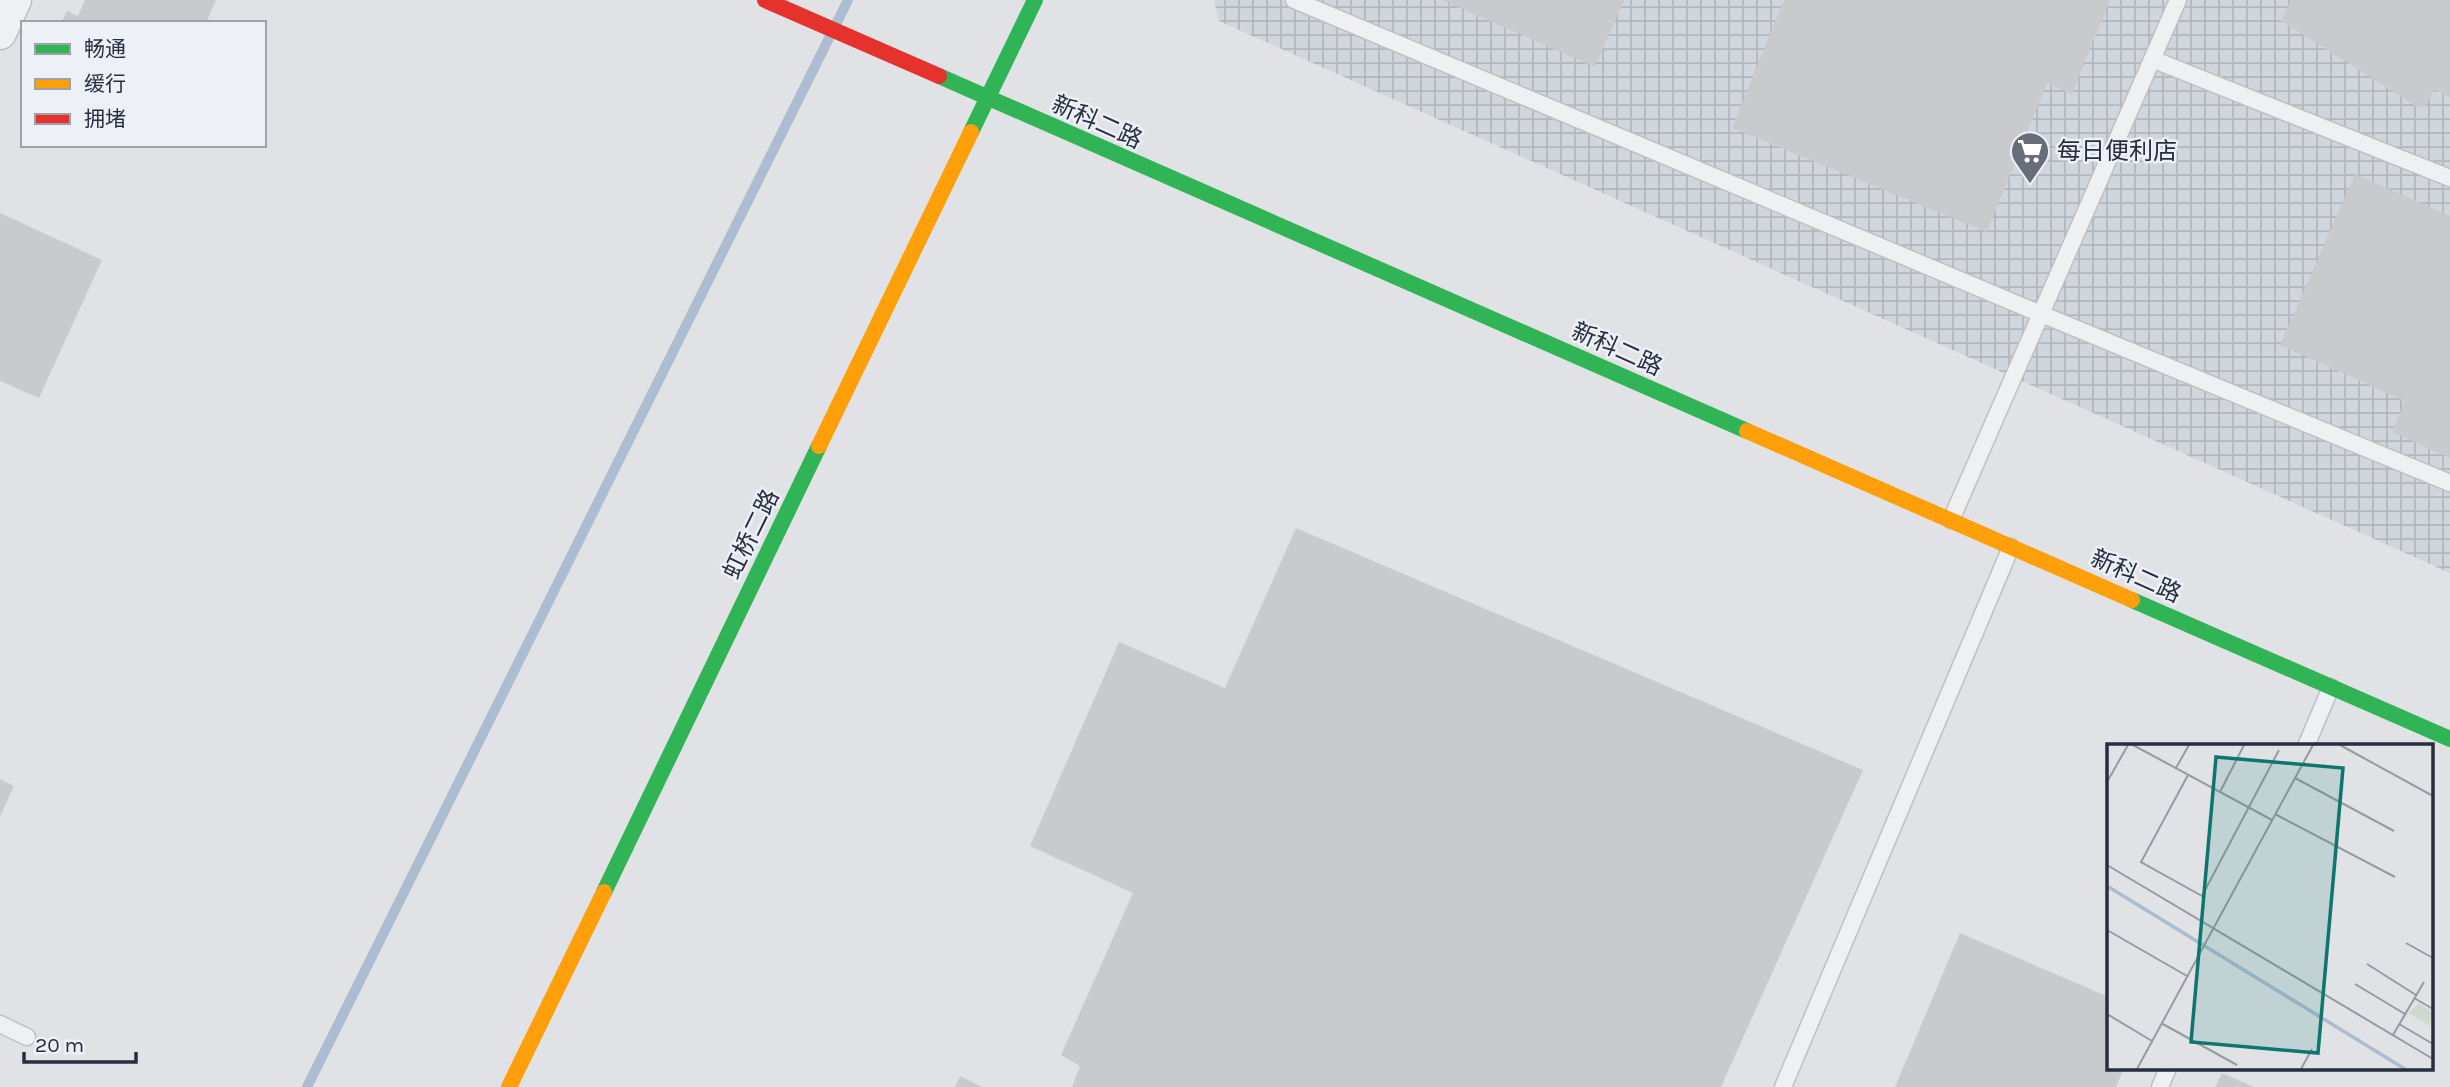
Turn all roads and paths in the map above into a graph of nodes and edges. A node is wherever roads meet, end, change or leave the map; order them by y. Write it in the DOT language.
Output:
graph roads {
  1 [pos="15,0"];
  2 [pos="765,0"];
  3 [pos="1035,0"];
  4 [pos="1294,0"];
  5 [pos="2178,0"];
  6 [pos="0,33"];
  7 [pos="2152,59"];
  8 [pos="988,99"];
  9 [pos="2450,178"];
  10 [pos="2041,314"];
  11 [pos="2450,483"];
  12 [pos="1951,520"];
  13 [pos="2011,547"];
  14 [pos="2331,687"];
  15 [pos="2450,739"];
  16 [pos="2307,744"];
  17 [pos="0,1024"];
  18 [pos="27,1037"];
  19 [pos="2167,1070"];
  20 [pos="509,1087"];
  21 [pos="1783,1087"];
  22 [pos="2160,1087"];
  1 -- 6 [label="street"];
  2 -- 8 [label="street, 新科二路"];
  3 -- 8 [label="street, 虹桥二路"];
  4 -- 10 [label="lane"];
  5 -- 7 [label="lane"];
  7 -- 9 [label="lane"];
  7 -- 10 [label="lane"];
  8 -- 12 [label="street, 新科二路"];
  8 -- 20 [label="street, 虹桥二路"];
  10 -- 11 [label="lane"];
  10 -- 12 [label="lane"];
  12 -- 13 [label="street, 新科二路"];
  13 -- 14 [label="street, 新科二路"];
  13 -- 21 [label="lane"];
  14 -- 15 [label="street, 新科二路"];
  14 -- 16 [label="lane"];
  17 -- 18 [label="lane"];
  19 -- 22 [label="lane"];
}
